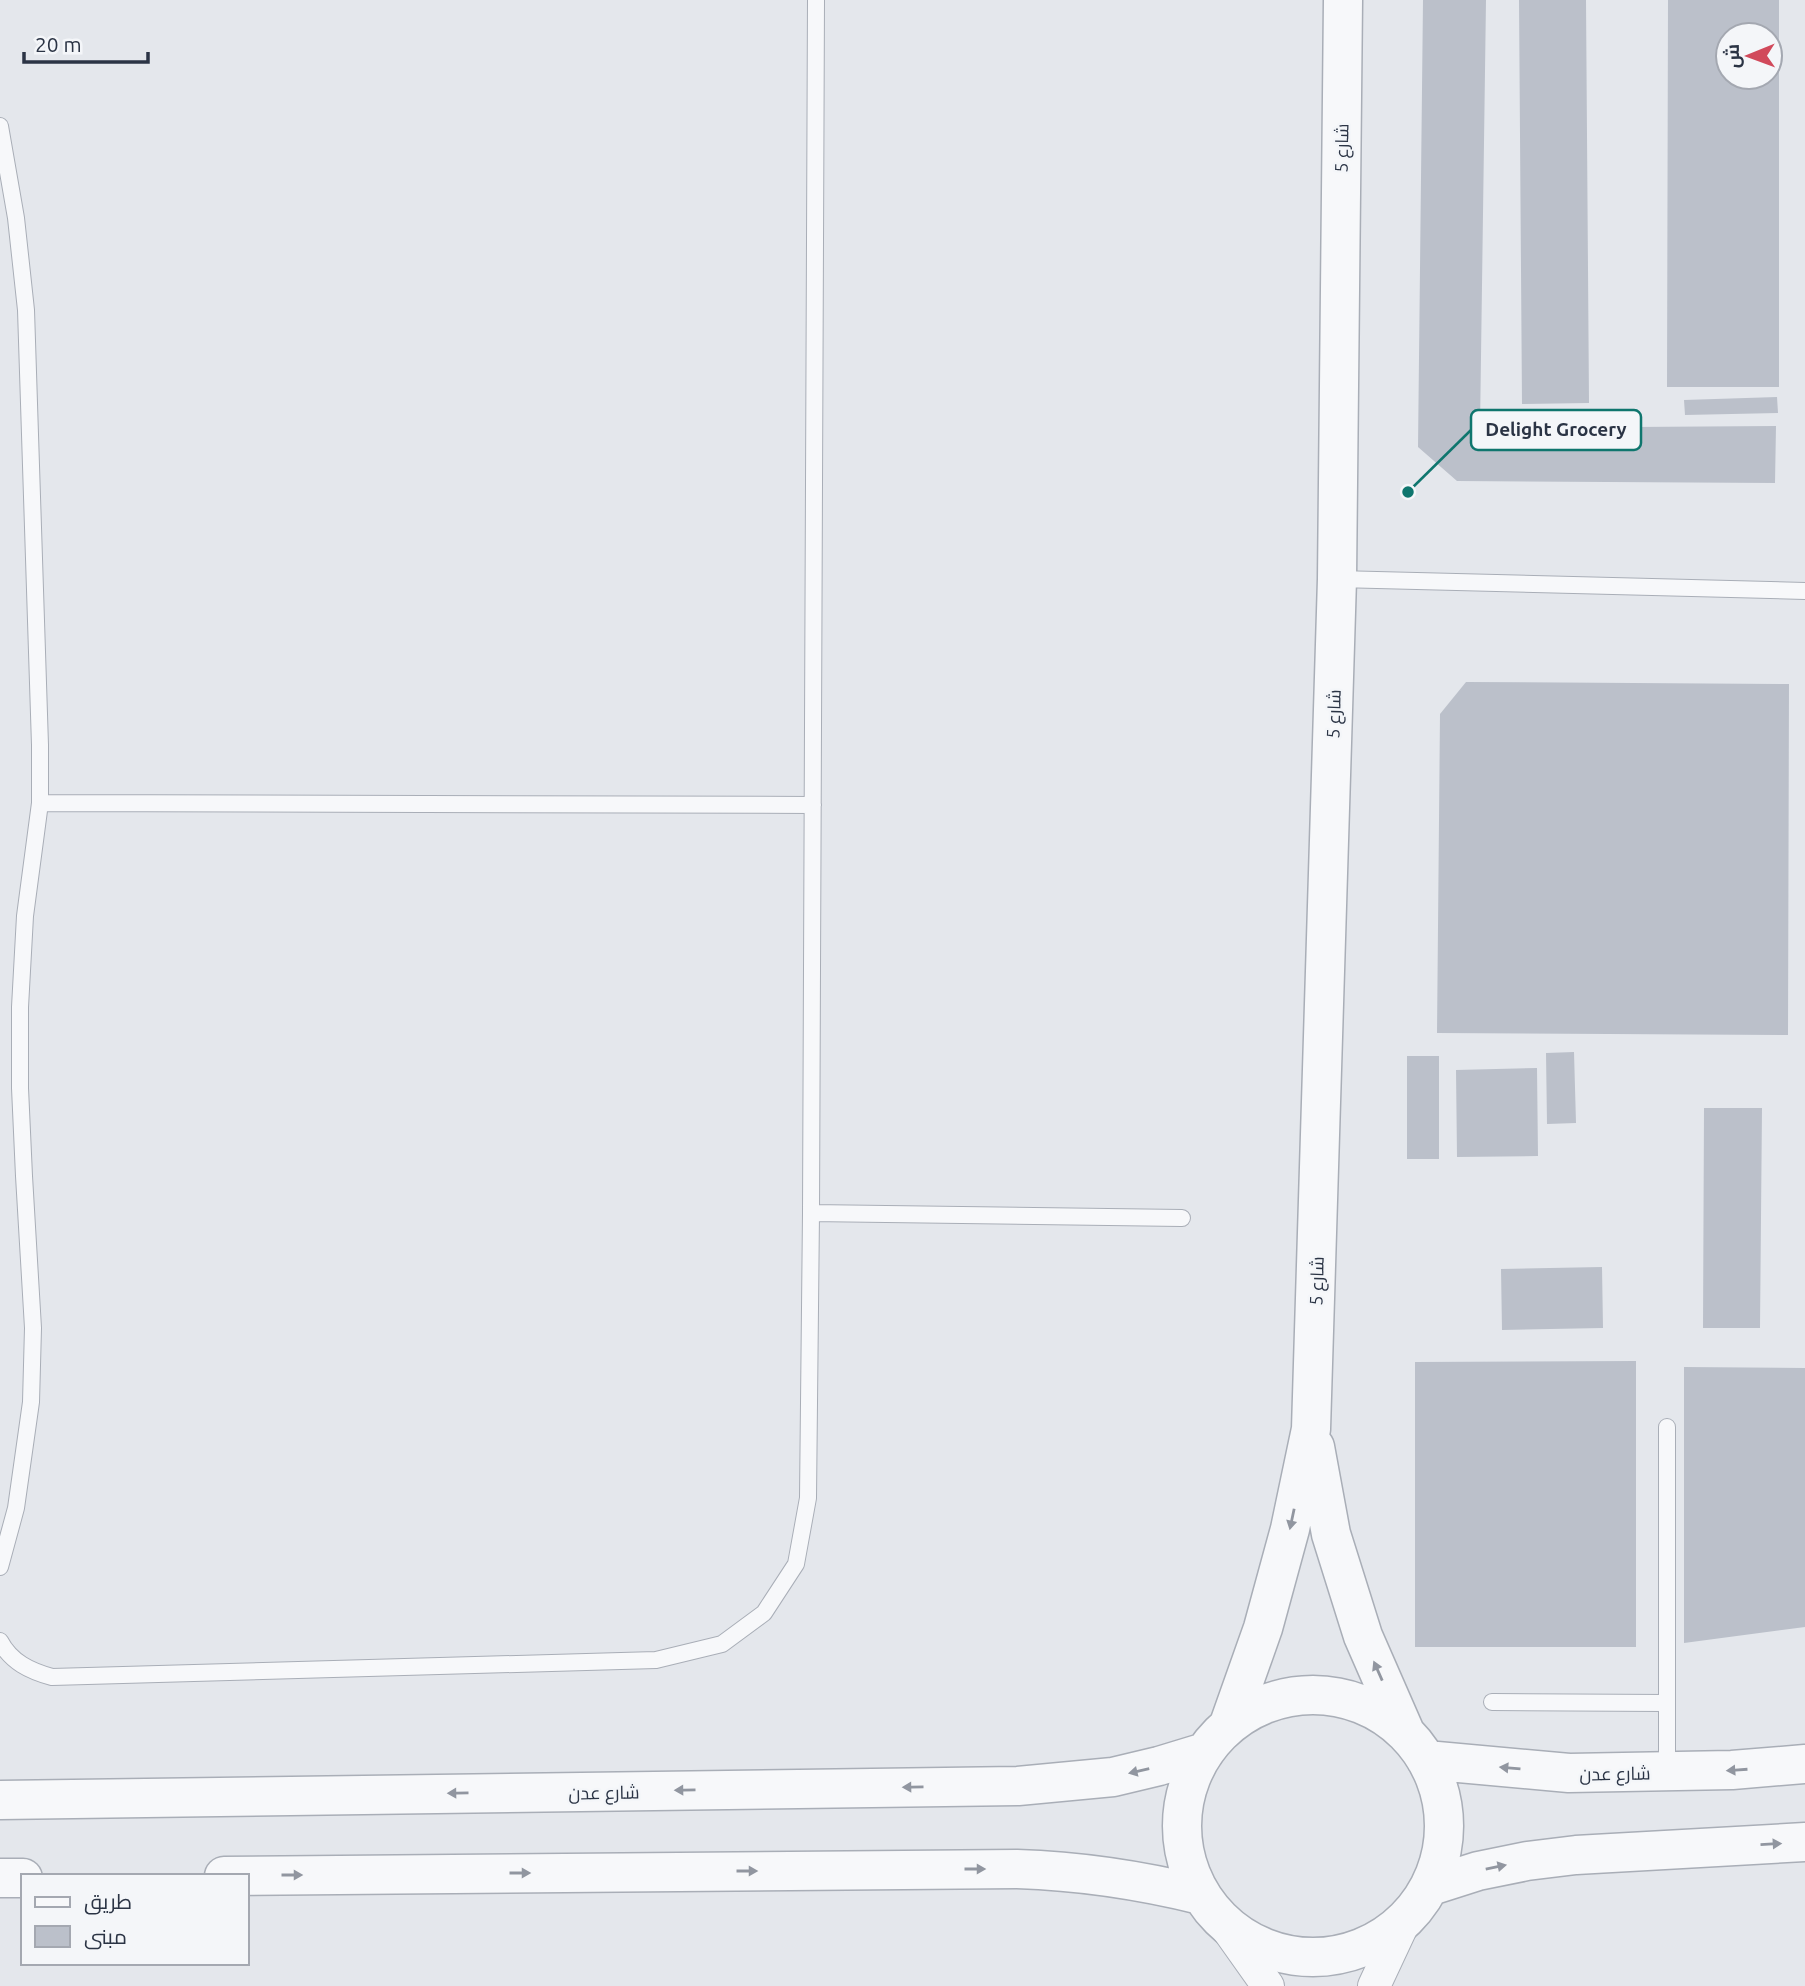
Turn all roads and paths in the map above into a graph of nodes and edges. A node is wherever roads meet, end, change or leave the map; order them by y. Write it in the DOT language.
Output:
graph roads {
  1 [pos="816,0"];
  2 [pos="1343,0"];
  3 [pos="0,126"];
  4 [pos="1337,579"];
  5 [pos="1805,591"];
  6 [pos="40,803"];
  7 [pos="813,805"];
  8 [pos="811,1213"];
  9 [pos="1182,1218"];
  10 [pos="1667,1427"];
  11 [pos="1311,1429"];
  12 [pos="0,1567"];
  13 [pos="0,1641"];
  14 [pos="1492,1702"];
  15 [pos="1666,1703"];
  16 [pos="1217,1738"];
  17 [pos="1416,1747"];
  18 [pos="1805,1765"];
  19 [pos="1667,1772"];
  20 [pos="0,1800"];
  21 [pos="1805,1842"];
  22 [pos="248,1876"];
  23 [pos="0,1878"];
  24 [pos="21,1878"];
  25 [pos="1431,1886"];
  26 [pos="1212,1910"];
  27 [pos="1402,1924"];
  28 [pos="1268,1986"];
  29 [pos="1374,1986"];
  1 -- 7 [label="lane"];
  2 -- 4 [label="street, شارع 5"];
  3 -- 6 [label="lane"];
  4 -- 5 [label="lane"];
  4 -- 11 [label="street, شارع 5"];
  6 -- 7 [label="lane"];
  6 -- 12 [label="lane"];
  7 -- 8 [label="lane"];
  8 -- 9 [label="lane"];
  8 -- 13 [label="lane"];
  10 -- 15 [label="lane"];
  11 -- 16 [label="street, شارع 5, one-way"];
  17 -- 11 [label="street, شارع 5, one-way"];
  14 -- 15 [label="lane"];
  15 -- 19 [label="lane"];
  16 -- 17 [label="street, شارع عدن"];
  16 -- 20 [label="street, شارع عدن, one-way"];
  16 -- 26 [label="street, شارع 5"];
  19 -- 17 [label="street, شارع عدن, one-way"];
  17 -- 25 [label="street, شارع 5"];
  18 -- 19 [label="street, شارع عدن, one-way"];
  25 -- 21 [label="street, one-way"];
  22 -- 26 [label="street, one-way"];
  23 -- 24 [label="street"];
  25 -- 27 [label="street, شارع 5"];
  26 -- 27 [label="street, شارع 5"];
  26 -- 28 [label="street"];
  27 -- 29 [label="street"];
}
